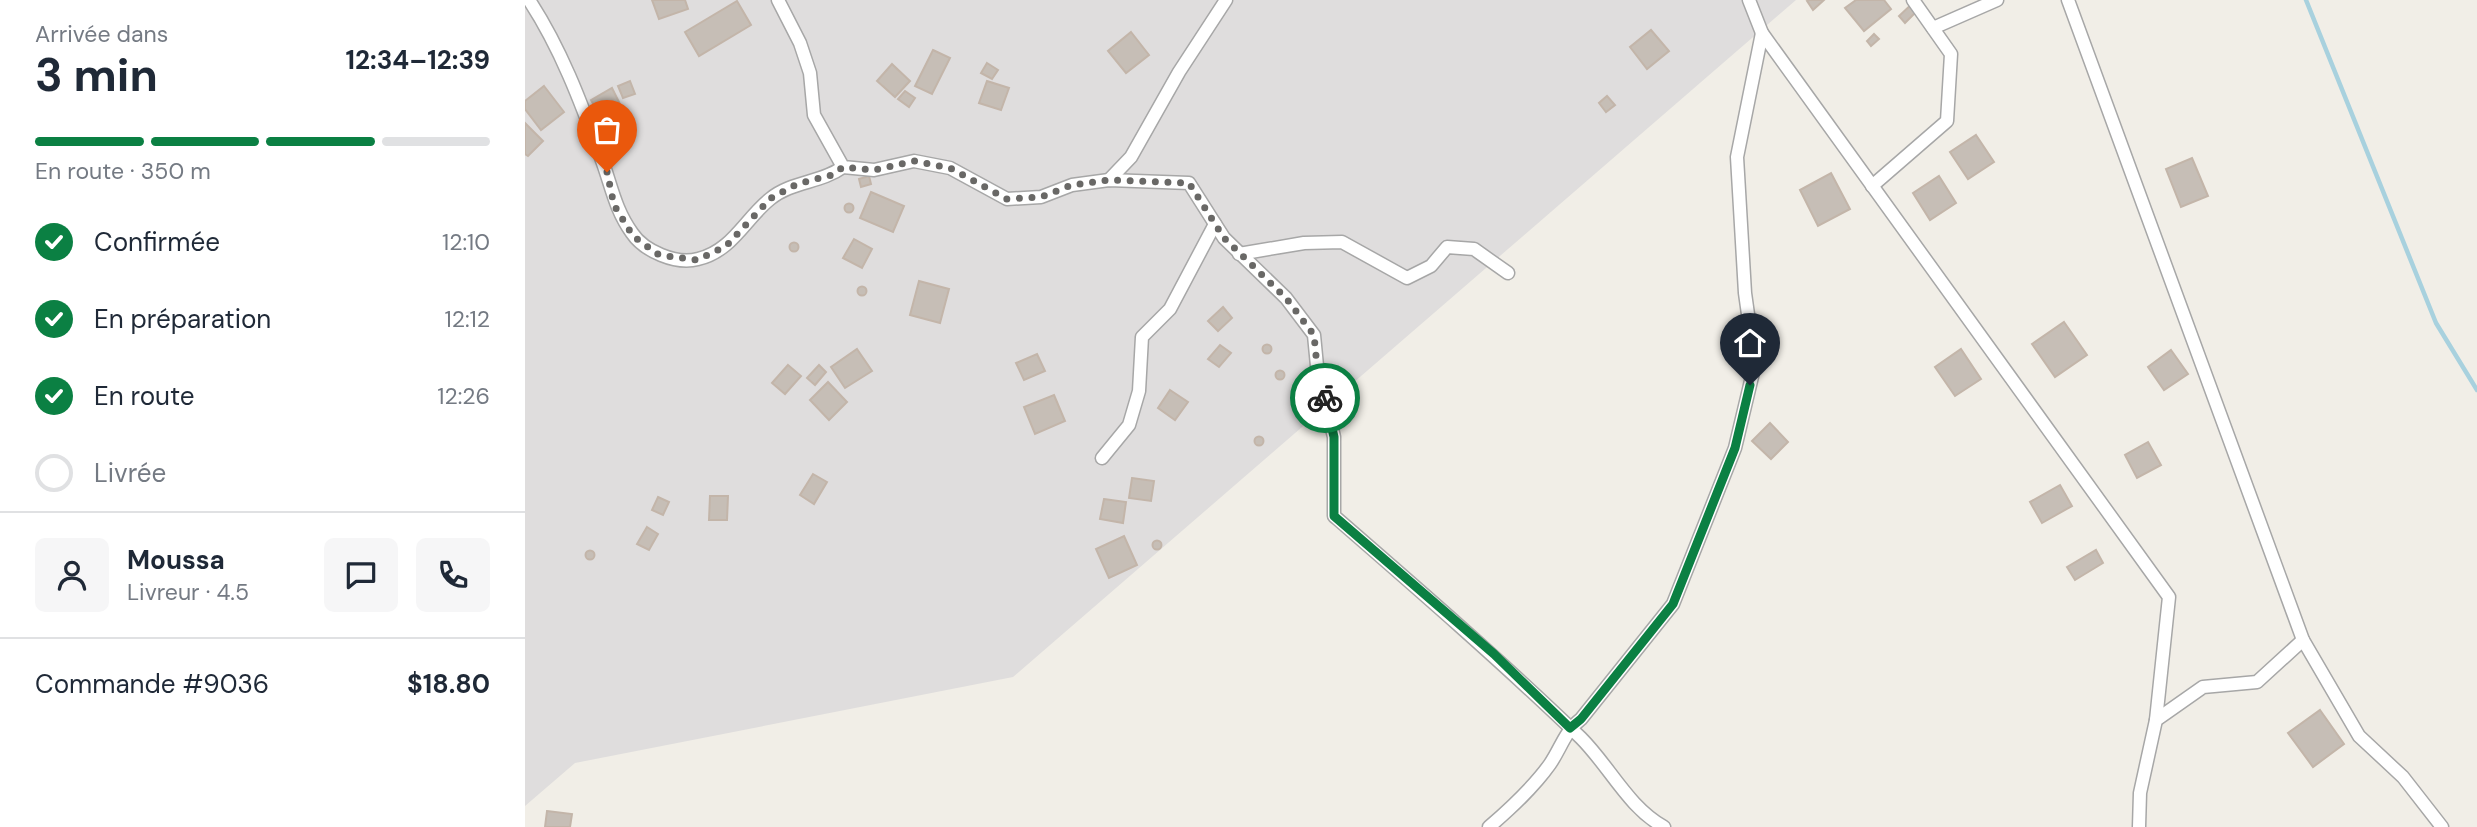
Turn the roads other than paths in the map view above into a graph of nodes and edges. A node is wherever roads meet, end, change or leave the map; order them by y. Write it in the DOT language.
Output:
graph roads {
  1 [pos="530,0"];
  2 [pos="778,0"];
  3 [pos="1226,0"];
  4 [pos="1749,0"];
  5 [pos="1913,0"];
  6 [pos="1997,0"];
  7 [pos="2068,0"];
  8 [pos="1933,28"];
  9 [pos="1762,33"];
  10 [pos="843,167"];
  11 [pos="1109,180"];
  12 [pos="1872,186"];
  13 [pos="1215,224"];
  14 [pos="1239,254"];
  15 [pos="1508,273"];
  16 [pos="1102,458"];
  17 [pos="2303,640"];
  18 [pos="2155,720"];
  19 [pos="1570,728"];
  20 [pos="1489,827"];
  21 [pos="1664,827"];
  22 [pos="2139,827"];
  23 [pos="2442,827"];
  1 -- 10 [label="street"];
  2 -- 10 [label="street"];
  3 -- 11 [label="street"];
  4 -- 9 [label="street"];
  5 -- 8 [label="street"];
  6 -- 8 [label="street"];
  7 -- 17 [label="street"];
  8 -- 12 [label="street"];
  9 -- 12 [label="street"];
  9 -- 19 [label="street"];
  10 -- 11 [label="street"];
  11 -- 13 [label="street"];
  12 -- 18 [label="street"];
  13 -- 14 [label="street"];
  13 -- 16 [label="street"];
  14 -- 15 [label="street"];
  14 -- 19 [label="street"];
  17 -- 18 [label="street"];
  17 -- 23 [label="street"];
  18 -- 22 [label="street"];
  19 -- 20 [label="street"];
  19 -- 21 [label="street"];
}
